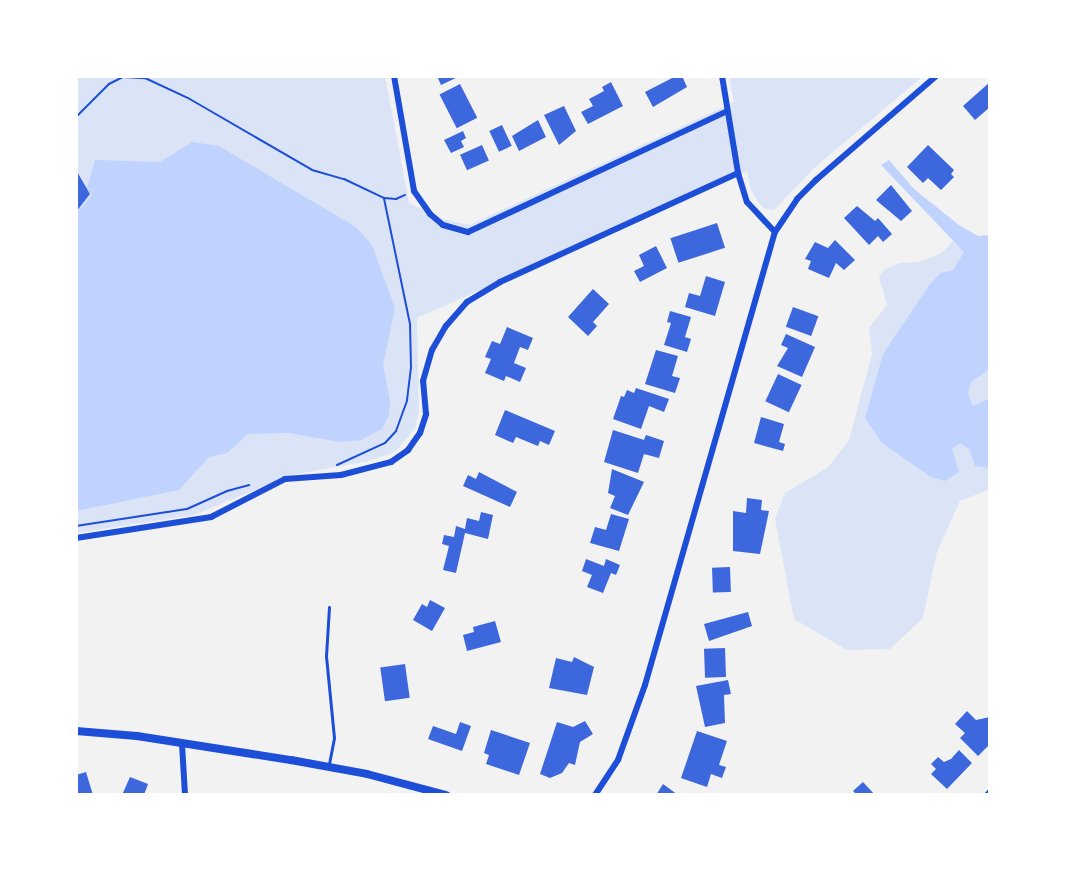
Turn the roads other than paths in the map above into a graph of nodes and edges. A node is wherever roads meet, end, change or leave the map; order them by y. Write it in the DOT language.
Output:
graph roads {
  1 [pos="394,76"];
  2 [pos="722,76"];
  3 [pos="936,76"];
  4 [pos="727,111"];
  5 [pos="738,173"];
  6 [pos="775,232"];
  7 [pos="76,538"];
  8 [pos="329,607"];
  9 [pos="76,731"];
  10 [pos="182,744"];
  11 [pos="329,767"];
  12 [pos="185,795"];
  13 [pos="446,795"];
  14 [pos="595,795"];
  1 -- 4 [label="street"];
  2 -- 4 [label="street"];
  3 -- 6 [label="street"];
  4 -- 5 [label="street"];
  5 -- 6 [label="street"];
  5 -- 7 [label="street"];
  6 -- 14 [label="street"];
  8 -- 11 [label="lane"];
  9 -- 10 [label="street"];
  10 -- 11 [label="street"];
  10 -- 12 [label="street"];
  11 -- 13 [label="street"];
}
